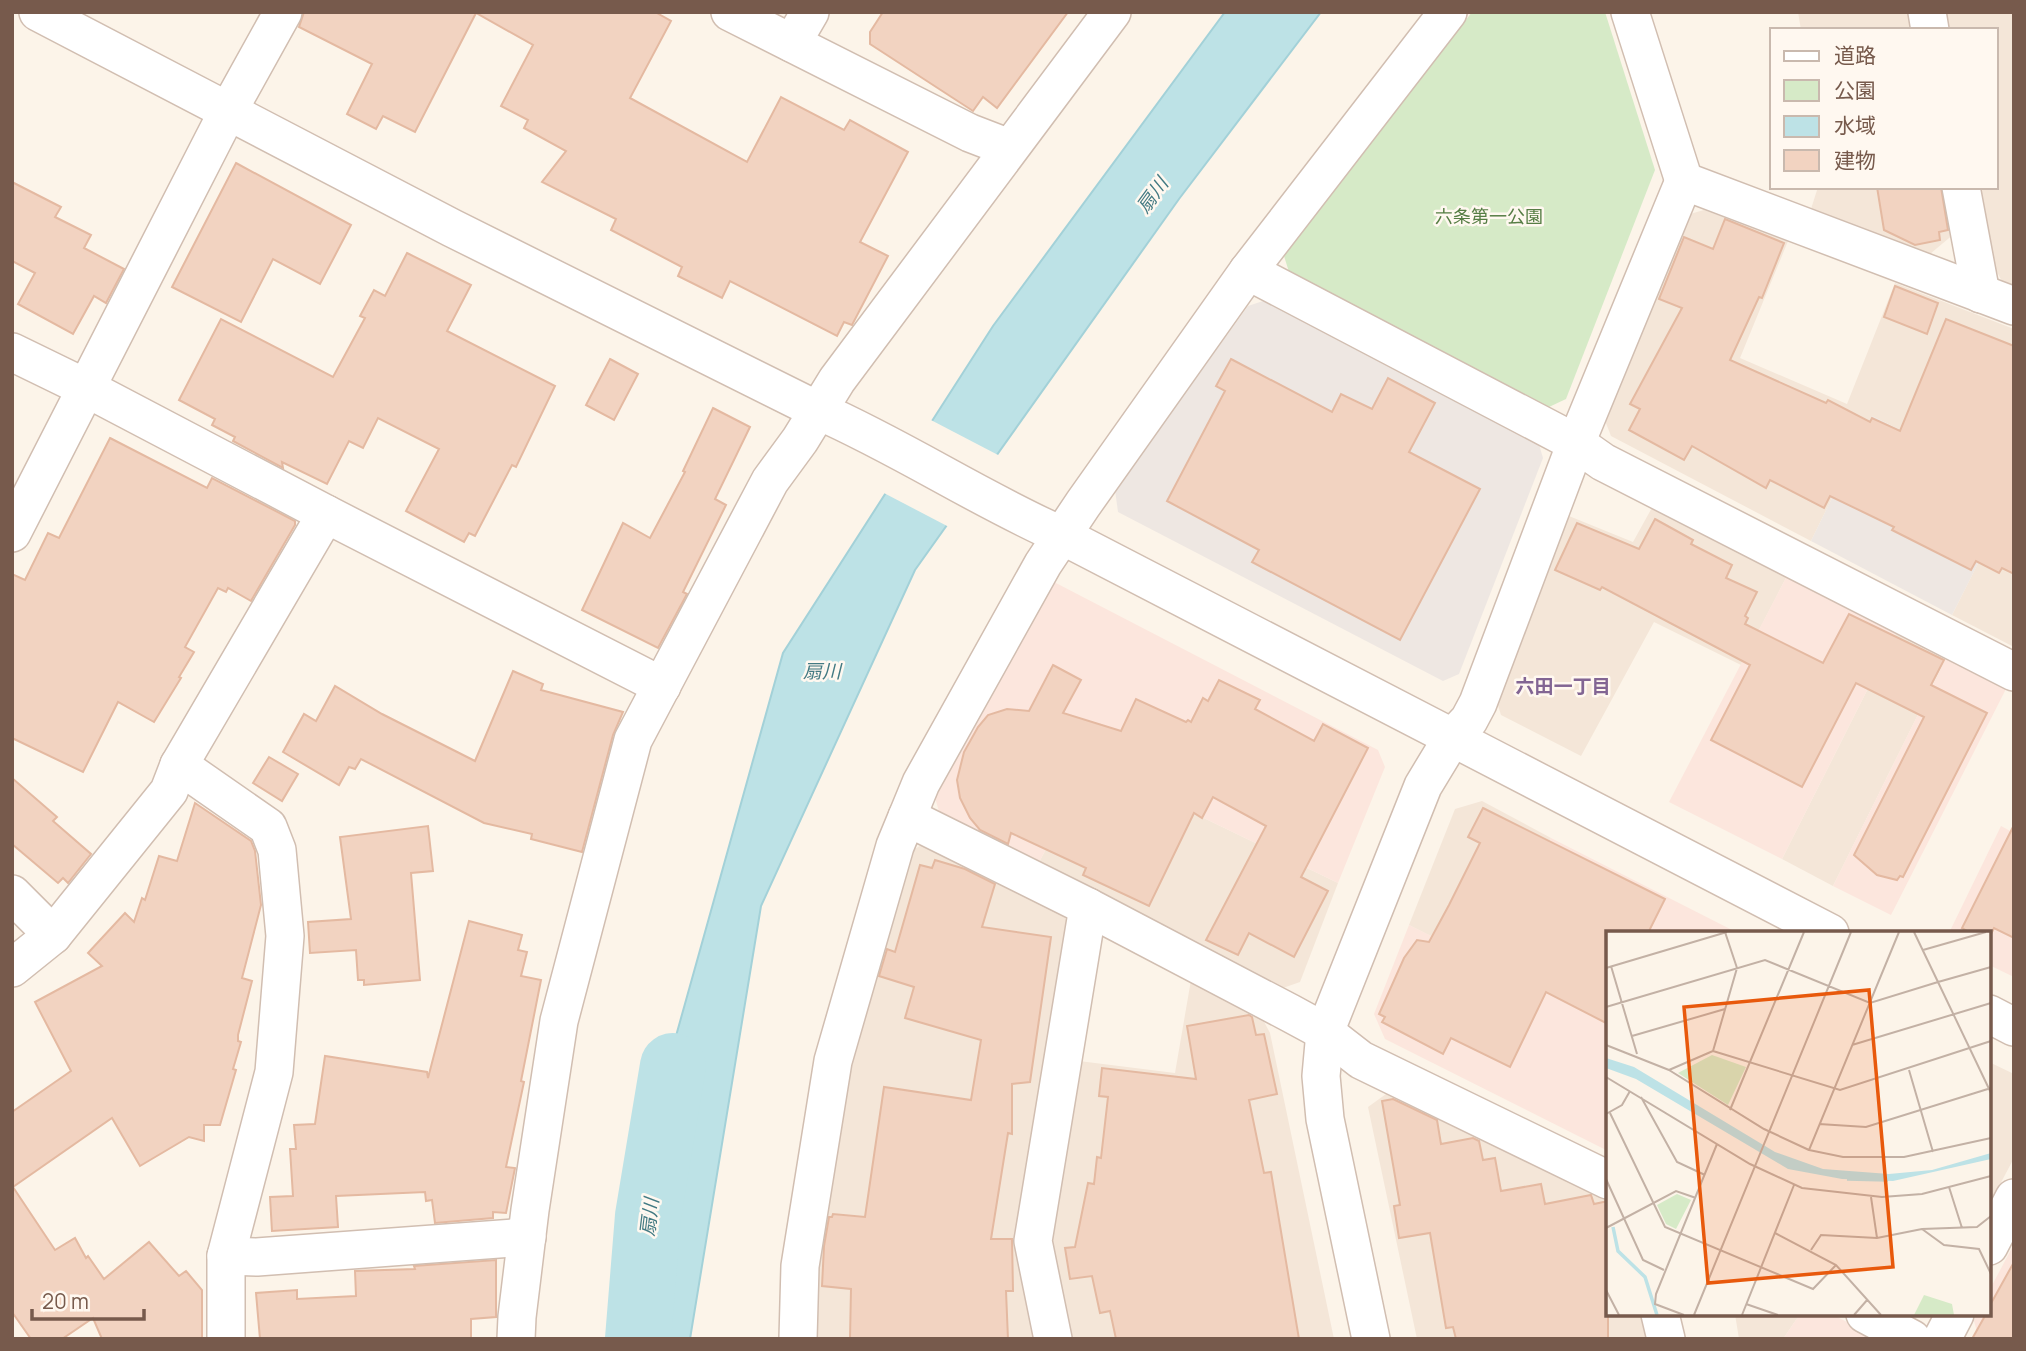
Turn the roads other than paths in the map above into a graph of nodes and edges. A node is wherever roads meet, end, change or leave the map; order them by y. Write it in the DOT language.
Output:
graph roads {
  1 [pos="38,12"];
  2 [pos="283,12"];
  3 [pos="730,12"];
  4 [pos="810,12"];
  5 [pos="1112,12"];
  6 [pos="1448,12"];
  7 [pos="1630,12"];
  8 [pos="792,43"];
  9 [pos="227,113"];
  10 [pos="1009,148"];
  11 [pos="1684,181"];
  12 [pos="1962,189"];
  13 [pos="1248,271"];
  14 [pos="1997,300"];
  15 [pos="12,352"];
  16 [pos="88,389"];
  17 [pos="819,411"];
  18 [pos="1576,443"];
  19 [pos="326,514"];
  20 [pos="12,533"];
  21 [pos="1063,536"];
  22 [pos="2014,672"];
  23 [pos="663,686"];
  24 [pos="1452,738"];
  25 [pos="179,765"];
  26 [pos="907,817"];
  27 [pos="12,894"];
  28 [pos="1088,907"];
  29 [pos="1826,931"];
  30 [pos="52,935"];
  31 [pos="12,968"];
  32 [pos="1991,1015"];
  33 [pos="2014,1027"];
  34 [pos="1325,1032"];
  35 [pos="1606,1179"];
  36 [pos="2014,1198"];
  37 [pos="527,1237"];
  38 [pos="1991,1242"];
  39 [pos="226,1256"];
  40 [pos="1661,1316"];
  41 [pos="1869,1316"];
  42 [pos="1954,1316"];
  43 [pos="226,1339"];
  44 [pos="516,1339"];
  45 [pos="798,1339"];
  46 [pos="1054,1339"];
  47 [pos="1371,1339"];
  48 [pos="1665,1339"];
  49 [pos="1912,1339"];
  50 [pos="1942,1339"];
  1 -- 9 [label="street"];
  2 -- 9 [label="street"];
  3 -- 8 [label="street"];
  4 -- 8 [label="street"];
  5 -- 10 [label="street"];
  6 -- 13 [label="street"];
  7 -- 11 [label="street"];
  8 -- 10 [label="street"];
  9 -- 16 [label="street"];
  9 -- 17 [label="street"];
  10 -- 17 [label="street"];
  11 -- 14 [label="street"];
  11 -- 18 [label="street"];
  12 -- 14 [label="street"];
  13 -- 18 [label="street"];
  13 -- 21 [label="street"];
  15 -- 16 [label="street"];
  16 -- 19 [label="street"];
  16 -- 20 [label="street"];
  17 -- 21 [label="street"];
  17 -- 23 [label="street"];
  18 -- 22 [label="street"];
  18 -- 24 [label="street"];
  19 -- 23 [label="street"];
  19 -- 25 [label="street"];
  21 -- 24 [label="street"];
  21 -- 26 [label="street"];
  23 -- 37 [label="street"];
  24 -- 29 [label="street"];
  24 -- 34 [label="street"];
  25 -- 30 [label="street"];
  25 -- 39 [label="street"];
  26 -- 28 [label="street"];
  26 -- 45 [label="street"];
  27 -- 30 [label="street"];
  28 -- 34 [label="street"];
  28 -- 46 [label="street"];
  30 -- 31 [label="street"];
  32 -- 33 [label="street"];
  34 -- 35 [label="street"];
  34 -- 47 [label="street"];
  36 -- 38 [label="street"];
  37 -- 39 [label="street"];
  37 -- 44 [label="street"];
  39 -- 43 [label="street"];
  40 -- 48 [label="street"];
  41 -- 49 [label="street"];
  42 -- 50 [label="street"];
}
